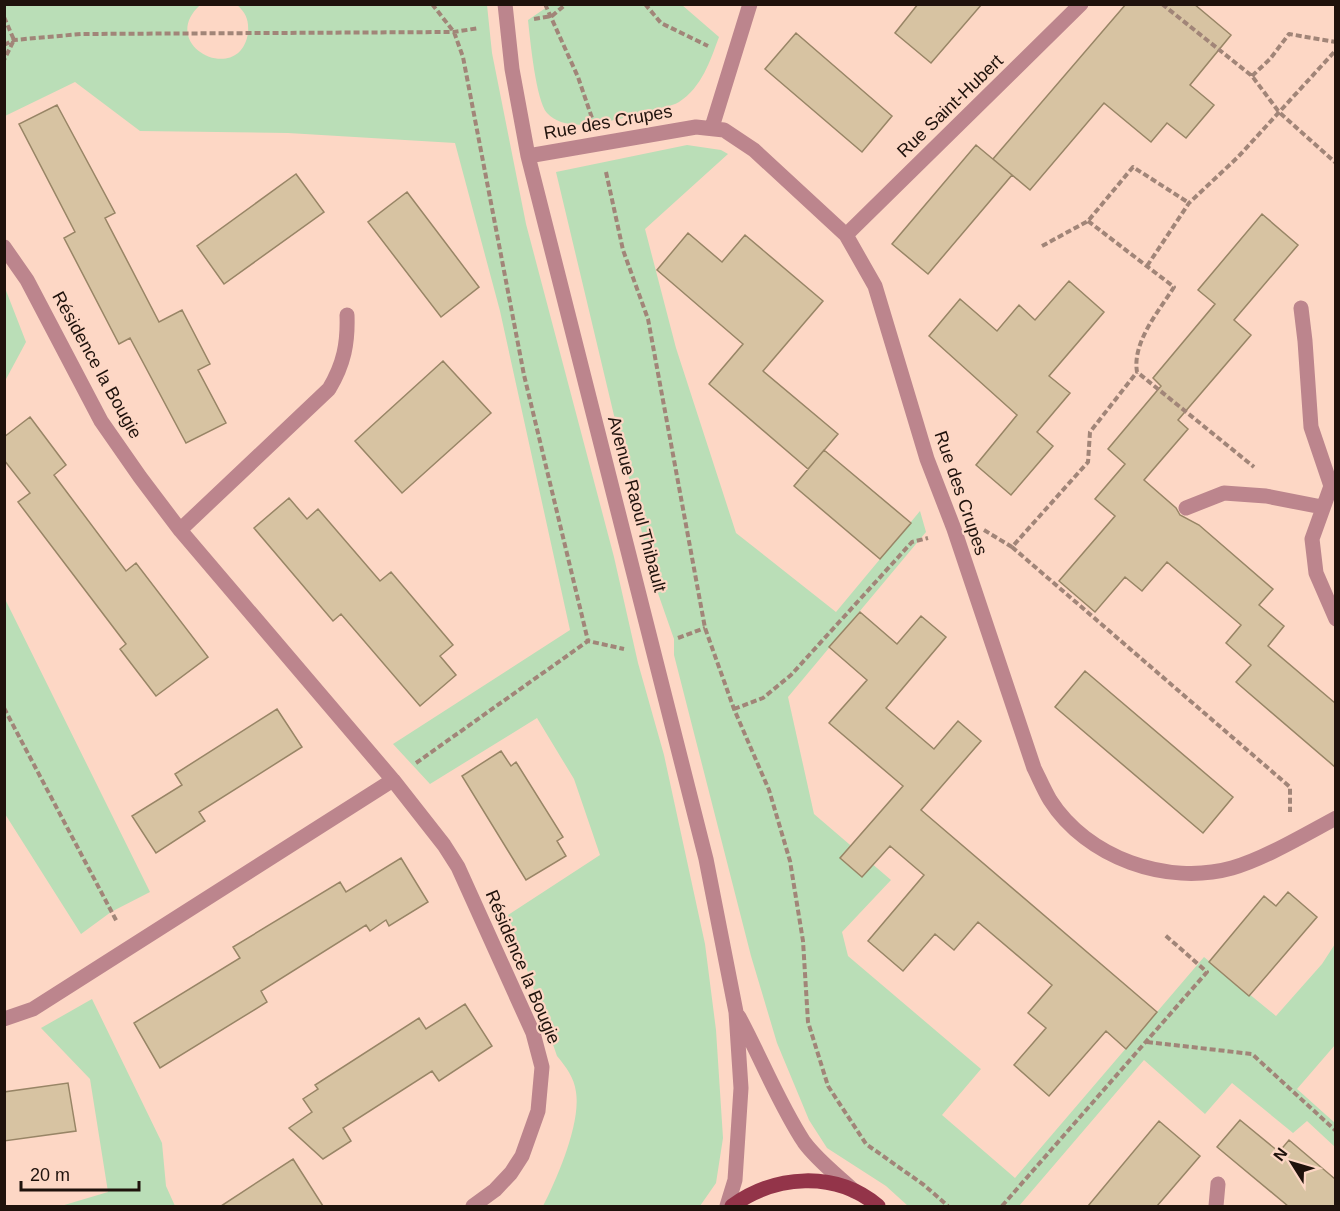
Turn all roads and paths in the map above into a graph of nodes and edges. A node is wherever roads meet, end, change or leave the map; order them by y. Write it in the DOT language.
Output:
graph roads {
  1 [pos="432,4"];
  2 [pos="505,4"];
  3 [pos="545,4"];
  4 [pos="645,4"];
  5 [pos="750,4"];
  6 [pos="1081,4"];
  7 [pos="1161,4"];
  8 [pos="4,17"];
  9 [pos="507,23"];
  10 [pos="454,32"];
  11 [pos="14,40"];
  12 [pos="1335,42"];
  13 [pos="4,45"];
  14 [pos="1335,50"];
  15 [pos="734,57"];
  16 [pos="4,60"];
  17 [pos="1252,76"];
  18 [pos="1279,112"];
  19 [pos="712,127"];
  20 [pos="600,143"];
  21 [pos="528,156"];
  22 [pos="1335,163"];
  23 [pos="1189,203"];
  24 [pos="1088,221"];
  25 [pos="846,235"];
  26 [pos="1042,246"];
  27 [pos="4,247"];
  28 [pos="1147,266"];
  29 [pos="1300,308"];
  30 [pos="347,315"];
  31 [pos="1137,372"];
  32 [pos="1266,496"];
  33 [pos="1322,507"];
  34 [pos="1186,508"];
  35 [pos="954,529"];
  36 [pos="180,530"];
  37 [pos="1012,547"];
  38 [pos="1335,619"];
  39 [pos="4,708"];
  40 [pos="734,709"];
  41 [pos="393,780"];
  42 [pos="1335,818"];
  43 [pos="1301,836"];
  44 [pos="1165,935"];
  45 [pos="131,947"];
  46 [pos="736,1012"];
  47 [pos="4,1019"];
  48 [pos="1146,1042"];
  49 [pos="1335,1131"];
  50 [pos="1218,1184"];
  51 [pos="854,1191"];
  52 [pos="473,1206"];
  53 [pos="730,1206"];
  54 [pos="878,1206"];
  55 [pos="948,1206"];
  56 [pos="1002,1206"];
  57 [pos="1216,1206"];
  1 -- 10 [label="path"];
  2 -- 9 [label="street, Avenue Raoul Thibault"];
  3 -- 20 [label="path"];
  4 -- 15 [label="path"];
  5 -- 15 [label="street"];
  6 -- 25 [label="street, Rue Saint-Hubert"];
  7 -- 17 [label="path"];
  8 -- 11 [label="path"];
  9 -- 10 [label="path"];
  9 -- 21 [label="street, Avenue Raoul Thibault"];
  10 -- 11 [label="path"];
  10 -- 41 [label="path"];
  11 -- 13 [label="path"];
  11 -- 16 [label="path"];
  12 -- 17 [label="path"];
  14 -- 18 [label="path"];
  15 -- 19 [label="street"];
  17 -- 18 [label="path"];
  18 -- 22 [label="path"];
  18 -- 23 [label="path"];
  19 -- 20 [label="street, Rue des Crupes"];
  19 -- 25 [label="street, Rue des Crupes"];
  20 -- 21 [label="street, Rue des Crupes"];
  20 -- 40 [label="path"];
  21 -- 46 [label="street, Avenue Raoul Thibault"];
  23 -- 24 [label="path"];
  23 -- 28 [label="path"];
  24 -- 26 [label="path"];
  24 -- 28 [label="path"];
  25 -- 35 [label="street, Rue des Crupes"];
  27 -- 36 [label="street, Résidence la Bougie"];
  28 -- 31 [label="path"];
  29 -- 33 [label="street"];
  30 -- 36 [label="street"];
  31 -- 32 [label="path"];
  31 -- 37 [label="path"];
  32 -- 33 [label="street"];
  32 -- 34 [label="street"];
  33 -- 38 [label="street"];
  35 -- 37 [label="path"];
  35 -- 40 [label="path"];
  35 -- 43 [label="street, Rue des Crupes"];
  36 -- 41 [label="street, Résidence la Bougie"];
  37 -- 43 [label="path"];
  39 -- 45 [label="path"];
  40 -- 55 [label="path"];
  41 -- 45 [label="street"];
  41 -- 52 [label="street, Résidence la Bougie"];
  42 -- 43 [label="street, Rue des Crupes"];
  44 -- 48 [label="path"];
  45 -- 47 [label="street"];
  46 -- 51 [label="street"];
  46 -- 53 [label="street"];
  48 -- 49 [label="path"];
  48 -- 56 [label="path"];
  50 -- 57 [label="street"];
  51 -- 53 [label="main road"];
  51 -- 54 [label="main road"];
}
